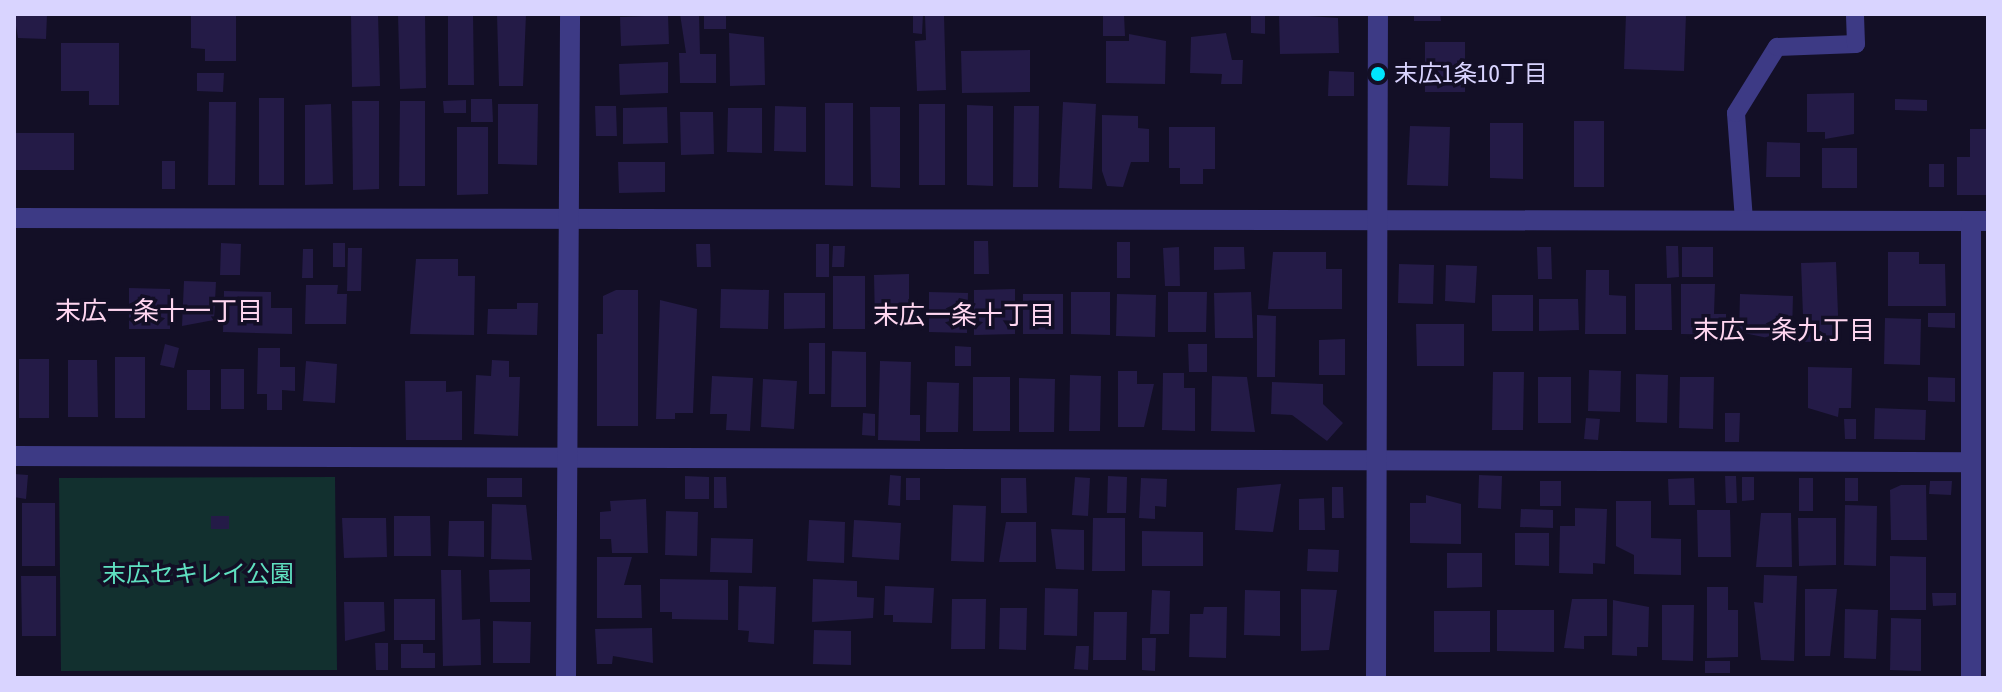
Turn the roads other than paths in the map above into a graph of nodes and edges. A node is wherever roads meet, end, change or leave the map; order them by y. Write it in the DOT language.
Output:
graph roads {
  1 [pos="570,14"];
  2 [pos="1378,14"];
  3 [pos="1855,14"];
  4 [pos="14,218"];
  5 [pos="568,218"];
  6 [pos="1378,219"];
  7 [pos="1744,220"];
  8 [pos="1980,221"];
  9 [pos="14,456"];
  10 [pos="562,457"];
  11 [pos="1378,457"];
  12 [pos="1971,462"];
  13 [pos="566,678"];
  14 [pos="1376,678"];
  15 [pos="1971,678"];
  1 -- 5 [label="street"];
  2 -- 6 [label="street"];
  3 -- 7 [label="lane"];
  4 -- 5 [label="street"];
  5 -- 6 [label="street"];
  5 -- 10 [label="street"];
  6 -- 7 [label="street"];
  6 -- 11 [label="street"];
  7 -- 8 [label="street"];
  8 -- 12 [label="street"];
  9 -- 10 [label="street"];
  10 -- 11 [label="street"];
  10 -- 13 [label="street"];
  11 -- 12 [label="street"];
  11 -- 14 [label="street"];
  12 -- 15 [label="street"];
}
